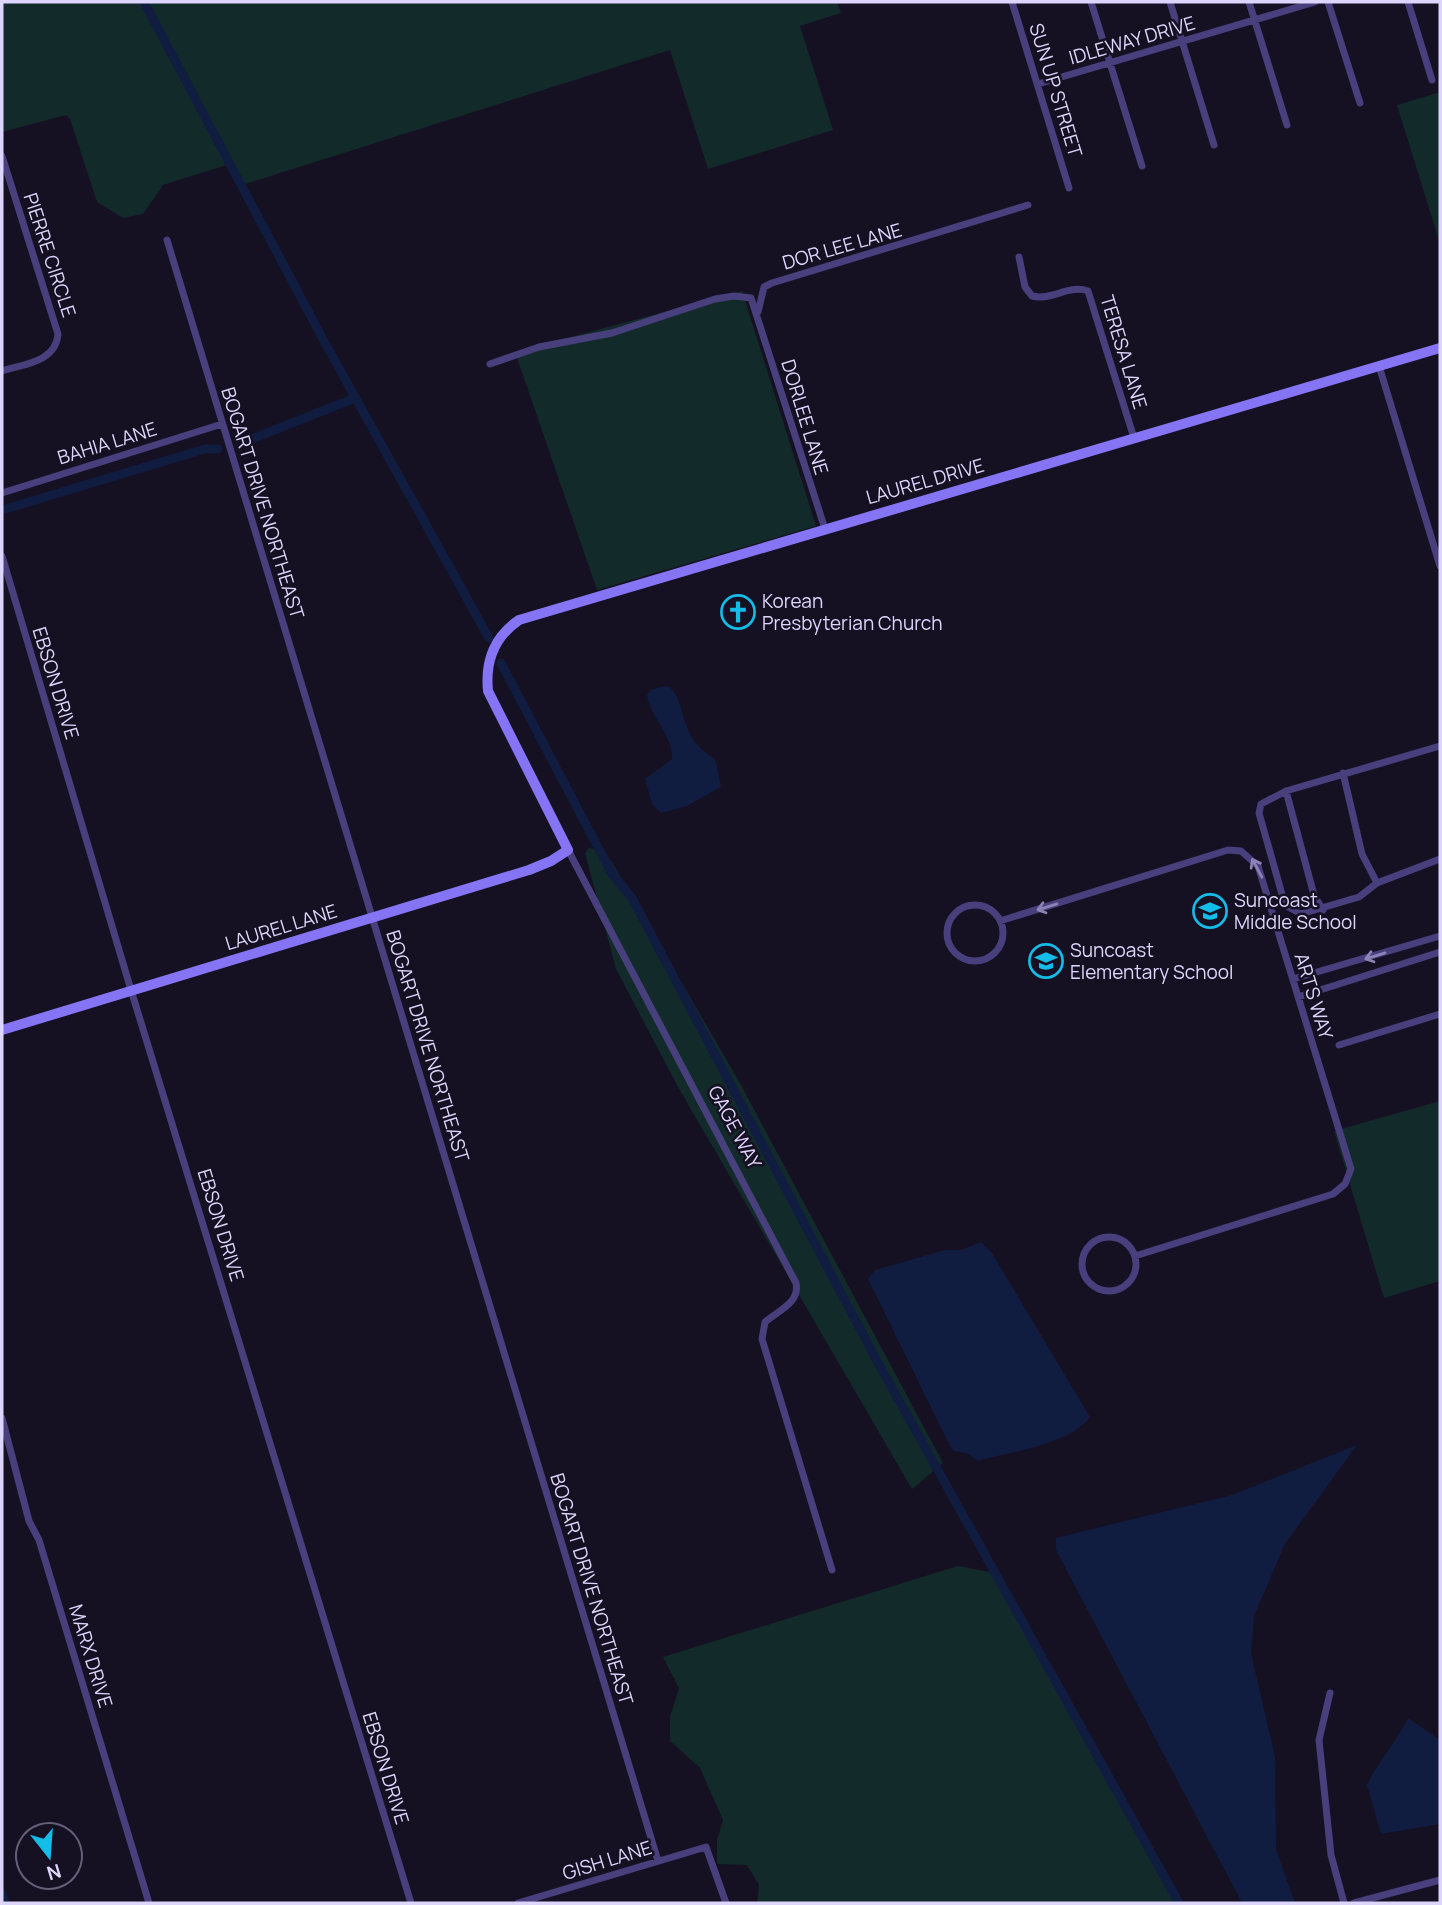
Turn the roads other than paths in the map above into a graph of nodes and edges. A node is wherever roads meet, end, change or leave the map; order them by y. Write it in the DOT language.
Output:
graph roads {
  1 [pos="1012,2"];
  2 [pos="1091,2"];
  3 [pos="1170,2"];
  4 [pos="1249,2"];
  5 [pos="1315,2"];
  6 [pos="1328,2"];
  7 [pos="1408,2"];
  8 [pos="1255,20"];
  9 [pos="1182,41"];
  10 [pos="1110,63"];
  11 [pos="1432,80"];
  12 [pos="1038,84"];
  13 [pos="1360,103"];
  14 [pos="1287,125"];
  15 [pos="1214,145"];
  16 [pos="2,156"];
  17 [pos="1142,166"];
  18 [pos="1069,188"];
  19 [pos="1028,205"];
  20 [pos="167,240"];
  21 [pos="1018,257"];
  22 [pos="758,312"];
  23 [pos="1440,348"];
  24 [pos="490,364"];
  25 [pos="1379,366"];
  26 [pos="2,370"];
  27 [pos="222,424"];
  28 [pos="1134,438"];
  29 [pos="2,493"];
  30 [pos="825,529"];
  31 [pos="2,556"];
  32 [pos="1440,566"];
  33 [pos="495,709"];
  34 [pos="1440,746"];
  35 [pos="1343,774"];
  36 [pos="1286,792"];
  37 [pos="568,850"];
  38 [pos="1440,859"];
  39 [pos="1377,883"];
  40 [pos="1323,910"];
  41 [pos="373,918"];
  42 [pos="1000,921"];
  43 [pos="1440,936"];
  44 [pos="1440,952"];
  45 [pos="1293,979"];
  46 [pos="131,990"];
  47 [pos="1298,997"];
  48 [pos="1440,1014"];
  49 [pos="2,1030"];
  50 [pos="1339,1045"];
  51 [pos="1135,1256"];
  52 [pos="2,1418"];
  53 [pos="832,1570"];
  54 [pos="1329,1693"];
  55 [pos="658,1861"];
  56 [pos="1440,1880"];
  57 [pos="539,1900"];
  58 [pos="149,1903"];
  59 [pos="411,1903"];
  60 [pos="519,1903"];
  61 [pos="726,1903"];
  62 [pos="1344,1903"];
  63 [pos="1354,1903"];
  1 -- 12 [label="street, SUN UP STREET"];
  2 -- 10 [label="street"];
  3 -- 9 [label="street"];
  4 -- 8 [label="street"];
  5 -- 8 [label="street, IDLEWAY DRIVE"];
  6 -- 13 [label="street"];
  7 -- 11 [label="street"];
  8 -- 9 [label="street, IDLEWAY DRIVE"];
  8 -- 14 [label="street"];
  9 -- 10 [label="street, IDLEWAY DRIVE"];
  9 -- 15 [label="street"];
  10 -- 12 [label="street, IDLEWAY DRIVE"];
  10 -- 17 [label="street"];
  12 -- 18 [label="street, SUN UP STREET"];
  16 -- 26 [label="street, PIERRE CIRCLE"];
  19 -- 22 [label="street, DOR LEE LANE"];
  20 -- 27 [label="street, BOGART DRIVE NORTHEAST"];
  21 -- 28 [label="street, TERESA LANE"];
  22 -- 24 [label="street"];
  22 -- 30 [label="street, DORLEE LANE"];
  23 -- 25 [label="street, LAUREL DRIVE"];
  25 -- 28 [label="street, LAUREL DRIVE"];
  25 -- 32 [label="street"];
  27 -- 29 [label="street, BAHIA LANE"];
  27 -- 41 [label="street, BOGART DRIVE NORTHEAST"];
  28 -- 30 [label="street, LAUREL DRIVE"];
  30 -- 33 [label="street, LAUREL DRIVE"];
  31 -- 46 [label="street, EBSON DRIVE"];
  33 -- 37 [label="street, GAGE WAY"];
  34 -- 35 [label="street"];
  35 -- 36 [label="street"];
  35 -- 39 [label="street"];
  36 -- 40 [label="street"];
  36 -- 40 [label="street"];
  37 -- 41 [label="street, LAUREL LANE"];
  37 -- 53 [label="street, GAGE WAY"];
  38 -- 39 [label="street"];
  39 -- 40 [label="street"];
  41 -- 46 [label="street, LAUREL LANE"];
  41 -- 55 [label="street, BOGART DRIVE NORTHEAST"];
  42 -- 42 [label="street"];
  45 -- 42 [label="street, ARTS WAY, one-way"];
  43 -- 45 [label="street, one-way"];
  44 -- 47 [label="street"];
  45 -- 47 [label="street, ARTS WAY"];
  46 -- 49 [label="street, LAUREL LANE"];
  46 -- 59 [label="street, EBSON DRIVE"];
  47 -- 51 [label="street, ARTS WAY"];
  48 -- 50 [label="street"];
  51 -- 51 [label="street"];
  52 -- 58 [label="street, MARX DRIVE"];
  54 -- 62 [label="street"];
  55 -- 57 [label="street, GISH LANE"];
  55 -- 61 [label="street, GISH LANE"];
  56 -- 63 [label="street"];
  57 -- 60 [label="street, GISH LANE"];
}
